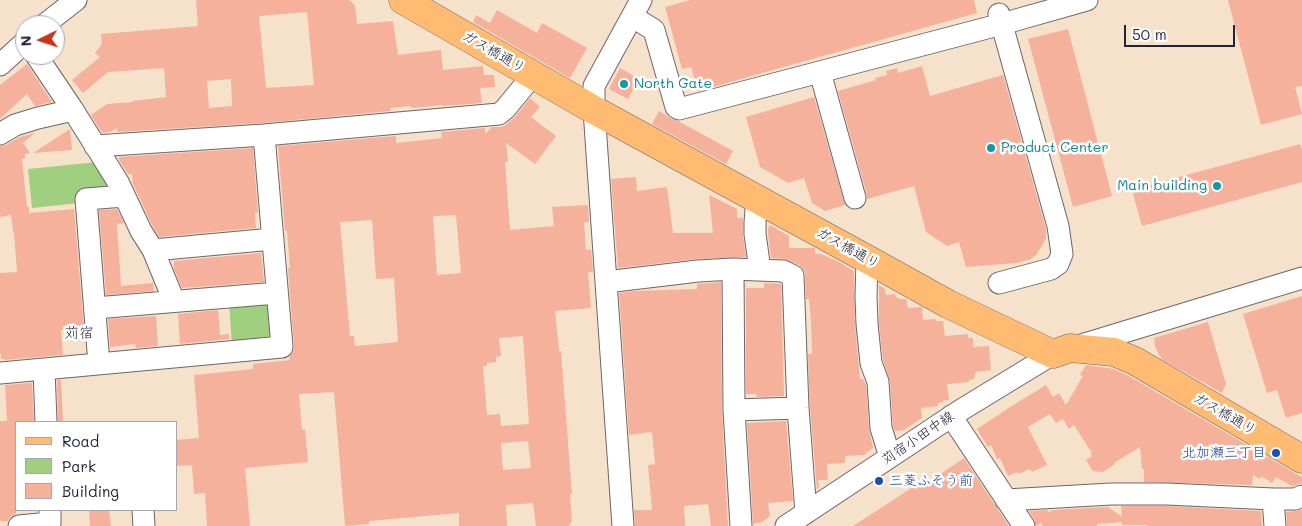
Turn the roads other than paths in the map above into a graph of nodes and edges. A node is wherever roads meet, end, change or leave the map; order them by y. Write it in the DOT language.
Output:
graph roads {
  1 [pos="76,0"];
  2 [pos="403,0"];
  3 [pos="1087,0"];
  4 [pos="637,8"];
  5 [pos="57,15"];
  6 [pos="1001,19"];
  7 [pos="15,51"];
  8 [pos="0,65"];
  9 [pos="43,65"];
  10 [pos="820,72"];
  11 [pos="533,75"];
  12 [pos="594,98"];
  13 [pos="72,110"];
  14 [pos="0,134"];
  15 [pos="264,135"];
  16 [pos="95,146"];
  17 [pos="124,196"];
  18 [pos="855,198"];
  19 [pos="760,200"];
  20 [pos="272,239"];
  21 [pos="153,250"];
  22 [pos="867,259"];
  23 [pos="732,269"];
  24 [pos="760,270"];
  25 [pos="1302,278"];
  26 [pos="606,282"];
  27 [pos="999,282"];
  28 [pos="277,293"];
  29 [pos="174,301"];
  30 [pos="95,308"];
  31 [pos="1062,351"];
  32 [pos="99,364"];
  33 [pos="44,369"];
  34 [pos="0,372"];
  35 [pos="798,408"];
  36 [pos="734,410"];
  37 [pos="951,416"];
  38 [pos="46,421"];
  39 [pos="890,456"];
  40 [pos="1302,459"];
  41 [pos="1302,496"];
  42 [pos="1273,499"];
  43 [pos="1006,500"];
  44 [pos="50,511"];
  45 [pos="143,511"];
  46 [pos="806,513"];
  47 [pos="19,526"];
  48 [pos="144,526"];
  49 [pos="623,526"];
  50 [pos="741,526"];
  51 [pos="786,526"];
  52 [pos="1024,526"];
  53 [pos="1275,526"];
  1 -- 5 [label="street"];
  2 -- 11 [label="main road, ガス橋通り"];
  3 -- 6 [label="street"];
  4 -- 10 [label="street"];
  4 -- 12 [label="street"];
  6 -- 10 [label="street"];
  6 -- 27 [label="street"];
  7 -- 8 [label="street"];
  9 -- 13 [label="street"];
  10 -- 18 [label="street"];
  11 -- 12 [label="main road, ガス橋通り"];
  11 -- 15 [label="street"];
  12 -- 19 [label="main road, ガス橋通り"];
  12 -- 26 [label="street"];
  13 -- 14 [label="street"];
  13 -- 16 [label="street"];
  15 -- 16 [label="street"];
  15 -- 20 [label="street"];
  16 -- 17 [label="street"];
  17 -- 21 [label="street"];
  17 -- 30 [label="street"];
  19 -- 22 [label="main road, ガス橋通り"];
  19 -- 24 [label="street"];
  20 -- 21 [label="street"];
  20 -- 28 [label="street"];
  21 -- 29 [label="street"];
  22 -- 31 [label="main road, ガス橋通り"];
  22 -- 39 [label="street"];
  23 -- 24 [label="street"];
  23 -- 26 [label="street"];
  23 -- 36 [label="street"];
  24 -- 35 [label="street"];
  25 -- 31 [label="street, 苅宿小田中線"];
  26 -- 49 [label="street"];
  28 -- 29 [label="street"];
  28 -- 32 [label="street"];
  29 -- 30 [label="street"];
  30 -- 32 [label="street"];
  31 -- 37 [label="street, 苅宿小田中線"];
  31 -- 40 [label="main road, ガス橋通り"];
  32 -- 33 [label="street"];
  33 -- 34 [label="street"];
  33 -- 38 [label="street"];
  35 -- 36 [label="street"];
  35 -- 46 [label="street"];
  36 -- 50 [label="street"];
  37 -- 39 [label="street, 苅宿小田中線"];
  37 -- 43 [label="street"];
  39 -- 46 [label="street, 苅宿小田中線"];
  41 -- 42 [label="street"];
  42 -- 43 [label="street"];
  42 -- 53 [label="street"];
  43 -- 52 [label="street"];
  44 -- 47 [label="street"];
  45 -- 48 [label="street"];
  46 -- 51 [label="street, 苅宿小田中線"];
}
